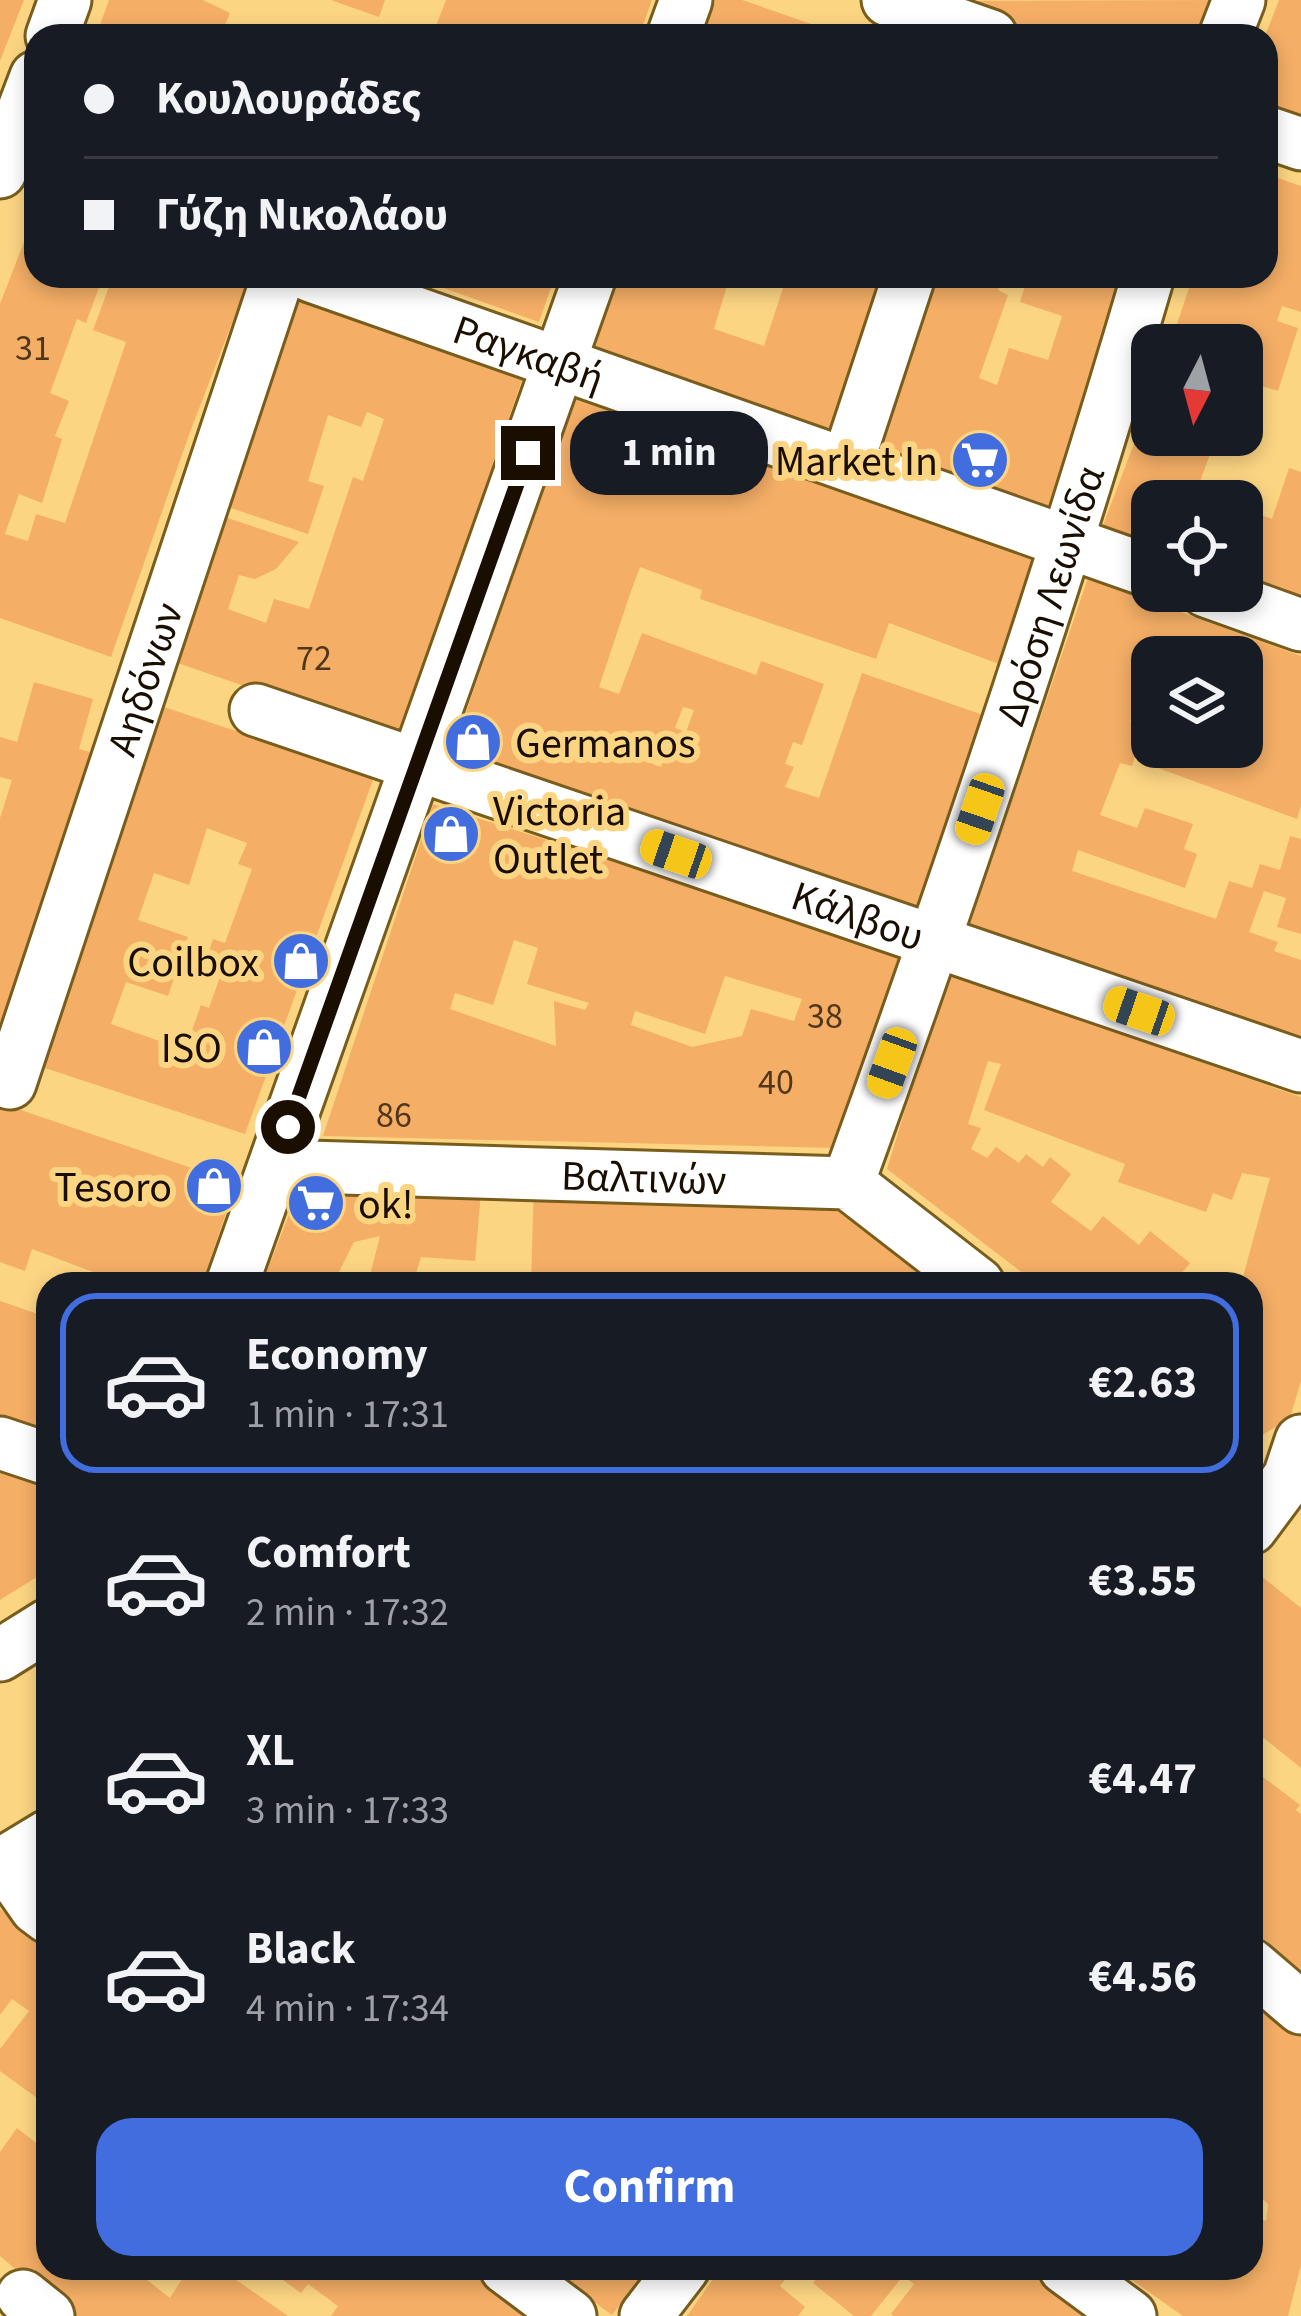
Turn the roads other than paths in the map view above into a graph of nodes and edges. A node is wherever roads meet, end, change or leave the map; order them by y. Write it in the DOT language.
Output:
graph roads {
  1 [pos="888,0"];
  2 [pos="955,24"];
  3 [pos="24,107"];
  4 [pos="0,168"];
  5 [pos="274,288"];
  6 [pos="345,288"];
  7 [pos="586,288"];
  8 [pos="905,288"];
  9 [pos="1144,288"];
  10 [pos="560,364"];
  11 [pos="847,464"];
  12 [pos="1070,543"];
  13 [pos="1131,565"];
  14 [pos="1263,611"];
  15 [pos="1301,625"];
  16 [pos="256,710"];
  17 [pos="416,766"];
  18 [pos="936,942"];
  19 [pos="1301,1066"];
  20 [pos="10,1083"];
  21 [pos="275,1166"];
  22 [pos="848,1183"];
  23 [pos="236,1272"];
  24 [pos="963,1272"];
  25 [pos="1301,1441"];
  26 [pos="0,1443"];
  27 [pos="36,1456"];
  28 [pos="1268,1515"];
  29 [pos="36,1632"];
  30 [pos="0,1655"];
  31 [pos="36,1843"];
  32 [pos="2,1864"];
  33 [pos="36,1908"];
  34 [pos="1263,1975"];
  35 [pos="1301,2008"];
  36 [pos="522,2280"];
  37 [pos="674,2280"];
  38 [pos="1081,2280"];
  39 [pos="570,2316"];
  40 [pos="646,2316"];
  41 [pos="1130,2316"];
  1 -- 2 [label="street"];
  3 -- 4 [label="street"];
  5 -- 20 [label="street, Αηδόνων"];
  6 -- 10 [label="street, Ραγκαβή"];
  7 -- 10 [label="street"];
  8 -- 11 [label="street"];
  9 -- 12 [label="street, Δρόση Λεωνίδα"];
  10 -- 11 [label="street, Ραγκαβή"];
  10 -- 17 [label="street"];
  11 -- 12 [label="street, Ραγκαβή"];
  12 -- 13 [label="street, Ραγκαβή"];
  12 -- 18 [label="street, Δρόση Λεωνίδα"];
  14 -- 15 [label="street"];
  16 -- 17 [label="street, Κάλβου"];
  17 -- 18 [label="street, Κάλβου"];
  17 -- 21 [label="street"];
  18 -- 19 [label="street, Κάλβου"];
  18 -- 22 [label="street, Δρόση Λεωνίδα"];
  21 -- 22 [label="street, Βαλτινών"];
  21 -- 23 [label="street"];
  22 -- 24 [label="street"];
  25 -- 28 [label="street"];
  26 -- 27 [label="street"];
  29 -- 30 [label="street"];
  31 -- 32 [label="street"];
  32 -- 33 [label="street"];
  34 -- 35 [label="street"];
  36 -- 39 [label="street"];
  37 -- 40 [label="street"];
  38 -- 41 [label="street"];
}
